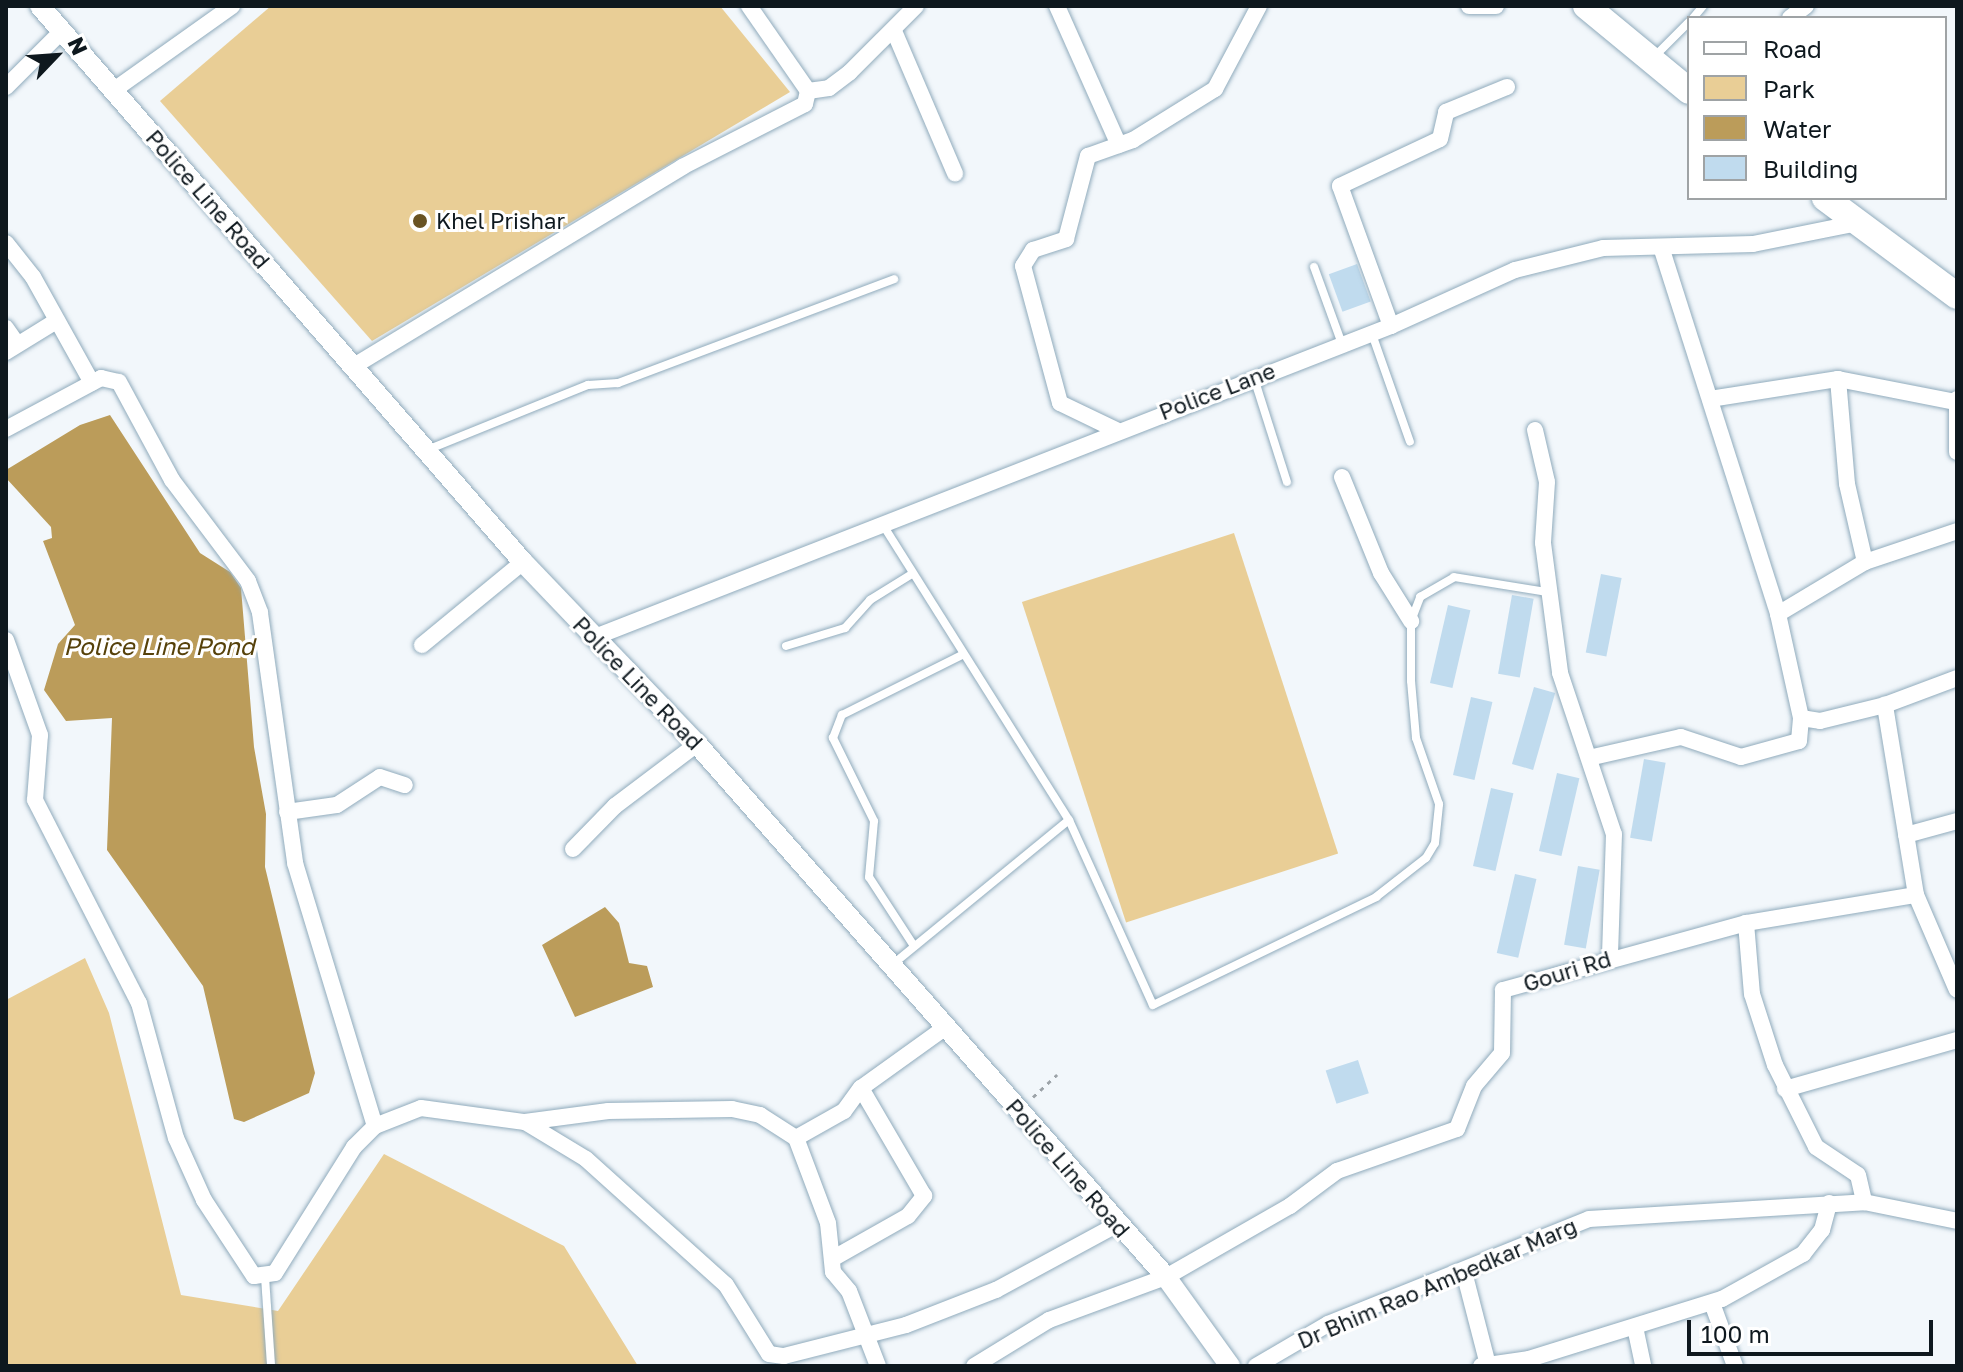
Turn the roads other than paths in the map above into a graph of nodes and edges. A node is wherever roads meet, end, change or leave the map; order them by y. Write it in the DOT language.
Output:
graph roads {
  1 [pos="40,6"];
  2 [pos="232,6"];
  3 [pos="749,6"];
  4 [pos="916,6"];
  5 [pos="1057,6"];
  6 [pos="1259,6"];
  7 [pos="1469,6"];
  8 [pos="1496,6"];
  9 [pos="1586,6"];
  10 [pos="1687,24"];
  11 [pos="62,31"];
  12 [pos="894,31"];
  13 [pos="1652,59"];
  14 [pos="8,81"];
  15 [pos="1507,87"];
  16 [pos="1687,89"];
  17 [pos="114,90"];
  18 [pos="808,91"];
  19 [pos="1119,145"];
  20 [pos="955,173"];
  21 [pos="1828,200"];
  22 [pos="1857,223"];
  23 [pos="6,243"];
  24 [pos="1662,250"];
  25 [pos="1314,267"];
  26 [pos="894,279"];
  27 [pos="1957,296"];
  28 [pos="53,323"];
  29 [pos="1391,326"];
  30 [pos="6,328"];
  31 [pos="1372,333"];
  32 [pos="1342,344"];
  33 [pos="12,348"];
  34 [pos="354,366"];
  35 [pos="1254,377"];
  36 [pos="1838,379"];
  37 [pos="92,383"];
  38 [pos="1710,399"];
  39 [pos="1956,401"];
  40 [pos="6,429"];
  41 [pos="1116,430"];
  42 [pos="1535,430"];
  43 [pos="1410,442"];
  44 [pos="427,450"];
  45 [pos="1957,452"];
  46 [pos="1342,477"];
  47 [pos="1287,482"];
  48 [pos="881,522"];
  49 [pos="1957,531"];
  50 [pos="523,562"];
  51 [pos="1865,562"];
  52 [pos="912,574"];
  53 [pos="1547,592"];
  54 [pos="1778,614"];
  55 [pos="1411,621"];
  56 [pos="595,637"];
  57 [pos="6,640"];
  58 [pos="422,645"];
  59 [pos="786,646"];
  60 [pos="964,654"];
  61 [pos="1957,678"];
  62 [pos="1885,705"];
  63 [pos="1801,718"];
  64 [pos="697,744"];
  65 [pos="1593,757"];
  66 [pos="405,785"];
  67 [pos="287,812"];
  68 [pos="1069,820"];
  69 [pos="1957,821"];
  70 [pos="1906,835"];
  71 [pos="573,849"];
  72 [pos="1916,895"];
  73 [pos="1746,923"];
  74 [pos="914,946"];
  75 [pos="1610,957"];
  76 [pos="892,965"];
  77 [pos="1957,990"];
  78 [pos="946,1027"];
  79 [pos="1957,1040"];
  80 [pos="861,1088"];
  81 [pos="1785,1089"];
  82 [pos="525,1122"];
  83 [pos="375,1126"];
  84 [pos="796,1138"];
  85 [pos="1864,1202"];
  86 [pos="1829,1203"];
  87 [pos="1957,1221"];
  88 [pos="1116,1225"];
  89 [pos="832,1259"];
  90 [pos="1464,1272"];
  91 [pos="265,1277"];
  92 [pos="1166,1277"];
  93 [pos="1712,1303"];
  94 [pos="1635,1327"];
  95 [pos="865,1337"];
  96 [pos="1488,1365"];
  97 [pos="271,1366"];
  98 [pos="878,1366"];
  99 [pos="974,1366"];
  100 [pos="1230,1366"];
  101 [pos="1256,1366"];
  102 [pos="1481,1366"];
  103 [pos="1643,1366"];
  104 [pos="1735,1366"];
  1 -- 11 [label="street, Police Line Road"];
  2 -- 17 [label="street"];
  3 -- 18 [label="street"];
  4 -- 12 [label="street"];
  5 -- 19 [label="street"];
  6 -- 19 [label="street"];
  7 -- 8 [label="street"];
  9 -- 13 [label="main road"];
  10 -- 13 [label="lane"];
  11 -- 14 [label="street"];
  11 -- 17 [label="street, Police Line Road"];
  12 -- 18 [label="street"];
  12 -- 20 [label="street"];
  13 -- 16 [label="main road"];
  15 -- 29 [label="street"];
  17 -- 34 [label="street, Police Line Road"];
  18 -- 34 [label="street"];
  19 -- 41 [label="street"];
  21 -- 22 [label="main road"];
  22 -- 24 [label="street, Police Lane"];
  22 -- 27 [label="main road"];
  23 -- 28 [label="street"];
  24 -- 29 [label="street, Police Lane"];
  24 -- 38 [label="street"];
  25 -- 32 [label="lane"];
  26 -- 44 [label="lane"];
  28 -- 33 [label="street"];
  28 -- 37 [label="street"];
  29 -- 31 [label="street, Police Lane"];
  30 -- 33 [label="street"];
  31 -- 32 [label="street, Police Lane"];
  31 -- 43 [label="lane"];
  32 -- 35 [label="street, Police Lane"];
  34 -- 44 [label="street, Police Line Road"];
  35 -- 41 [label="street, Police Lane"];
  35 -- 47 [label="lane"];
  36 -- 38 [label="street"];
  36 -- 39 [label="street"];
  36 -- 51 [label="street"];
  37 -- 40 [label="street"];
  37 -- 67 [label="street"];
  38 -- 54 [label="street"];
  39 -- 45 [label="street"];
  41 -- 48 [label="street, Police Lane"];
  42 -- 53 [label="street"];
  44 -- 50 [label="street, Police Line Road"];
  46 -- 55 [label="street"];
  48 -- 52 [label="lane"];
  48 -- 56 [label="street, Police Lane"];
  49 -- 51 [label="street"];
  50 -- 56 [label="street, Police Line Road"];
  50 -- 58 [label="street"];
  51 -- 54 [label="street"];
  52 -- 59 [label="lane"];
  52 -- 60 [label="lane"];
  53 -- 55 [label="lane"];
  53 -- 65 [label="street"];
  54 -- 63 [label="street"];
  55 -- 68 [label="lane"];
  56 -- 64 [label="street, Police Line Road"];
  57 -- 91 [label="street"];
  60 -- 68 [label="lane"];
  60 -- 74 [label="lane"];
  61 -- 62 [label="street"];
  62 -- 63 [label="street"];
  62 -- 70 [label="street"];
  63 -- 65 [label="street"];
  64 -- 71 [label="street"];
  64 -- 76 [label="street, Police Line Road"];
  65 -- 75 [label="street"];
  66 -- 67 [label="street"];
  67 -- 83 [label="street"];
  68 -- 74 [label="lane"];
  69 -- 70 [label="street"];
  70 -- 72 [label="street"];
  72 -- 73 [label="street, Gouri Rd"];
  72 -- 77 [label="street"];
  73 -- 75 [label="street, Gouri Rd"];
  73 -- 81 [label="street"];
  74 -- 76 [label="lane"];
  75 -- 92 [label="street, Gouri Rd"];
  76 -- 78 [label="street, Police Line Road"];
  78 -- 80 [label="street"];
  78 -- 88 [label="street, Police Line Road"];
  79 -- 81 [label="street"];
  80 -- 84 [label="street"];
  80 -- 89 [label="street"];
  81 -- 85 [label="street"];
  82 -- 83 [label="street"];
  82 -- 84 [label="street"];
  82 -- 95 [label="street"];
  83 -- 91 [label="street"];
  84 -- 89 [label="street"];
  85 -- 86 [label="street, Dr Bhim Rao Ambedkar Marg"];
  85 -- 87 [label="street, Dr Bhim Rao Ambedkar Marg"];
  86 -- 90 [label="street, Dr Bhim Rao Ambedkar Marg"];
  86 -- 93 [label="street"];
  88 -- 92 [label="street, Police Line Road"];
  88 -- 95 [label="street"];
  89 -- 95 [label="street"];
  90 -- 96 [label="street"];
  90 -- 101 [label="street, Dr Bhim Rao Ambedkar Marg"];
  91 -- 97 [label="lane"];
  92 -- 99 [label="street"];
  92 -- 100 [label="street, Police Line Road"];
  93 -- 94 [label="street"];
  93 -- 104 [label="street"];
  94 -- 96 [label="street"];
  94 -- 103 [label="street"];
  95 -- 98 [label="street"];
  96 -- 102 [label="street"];
}
